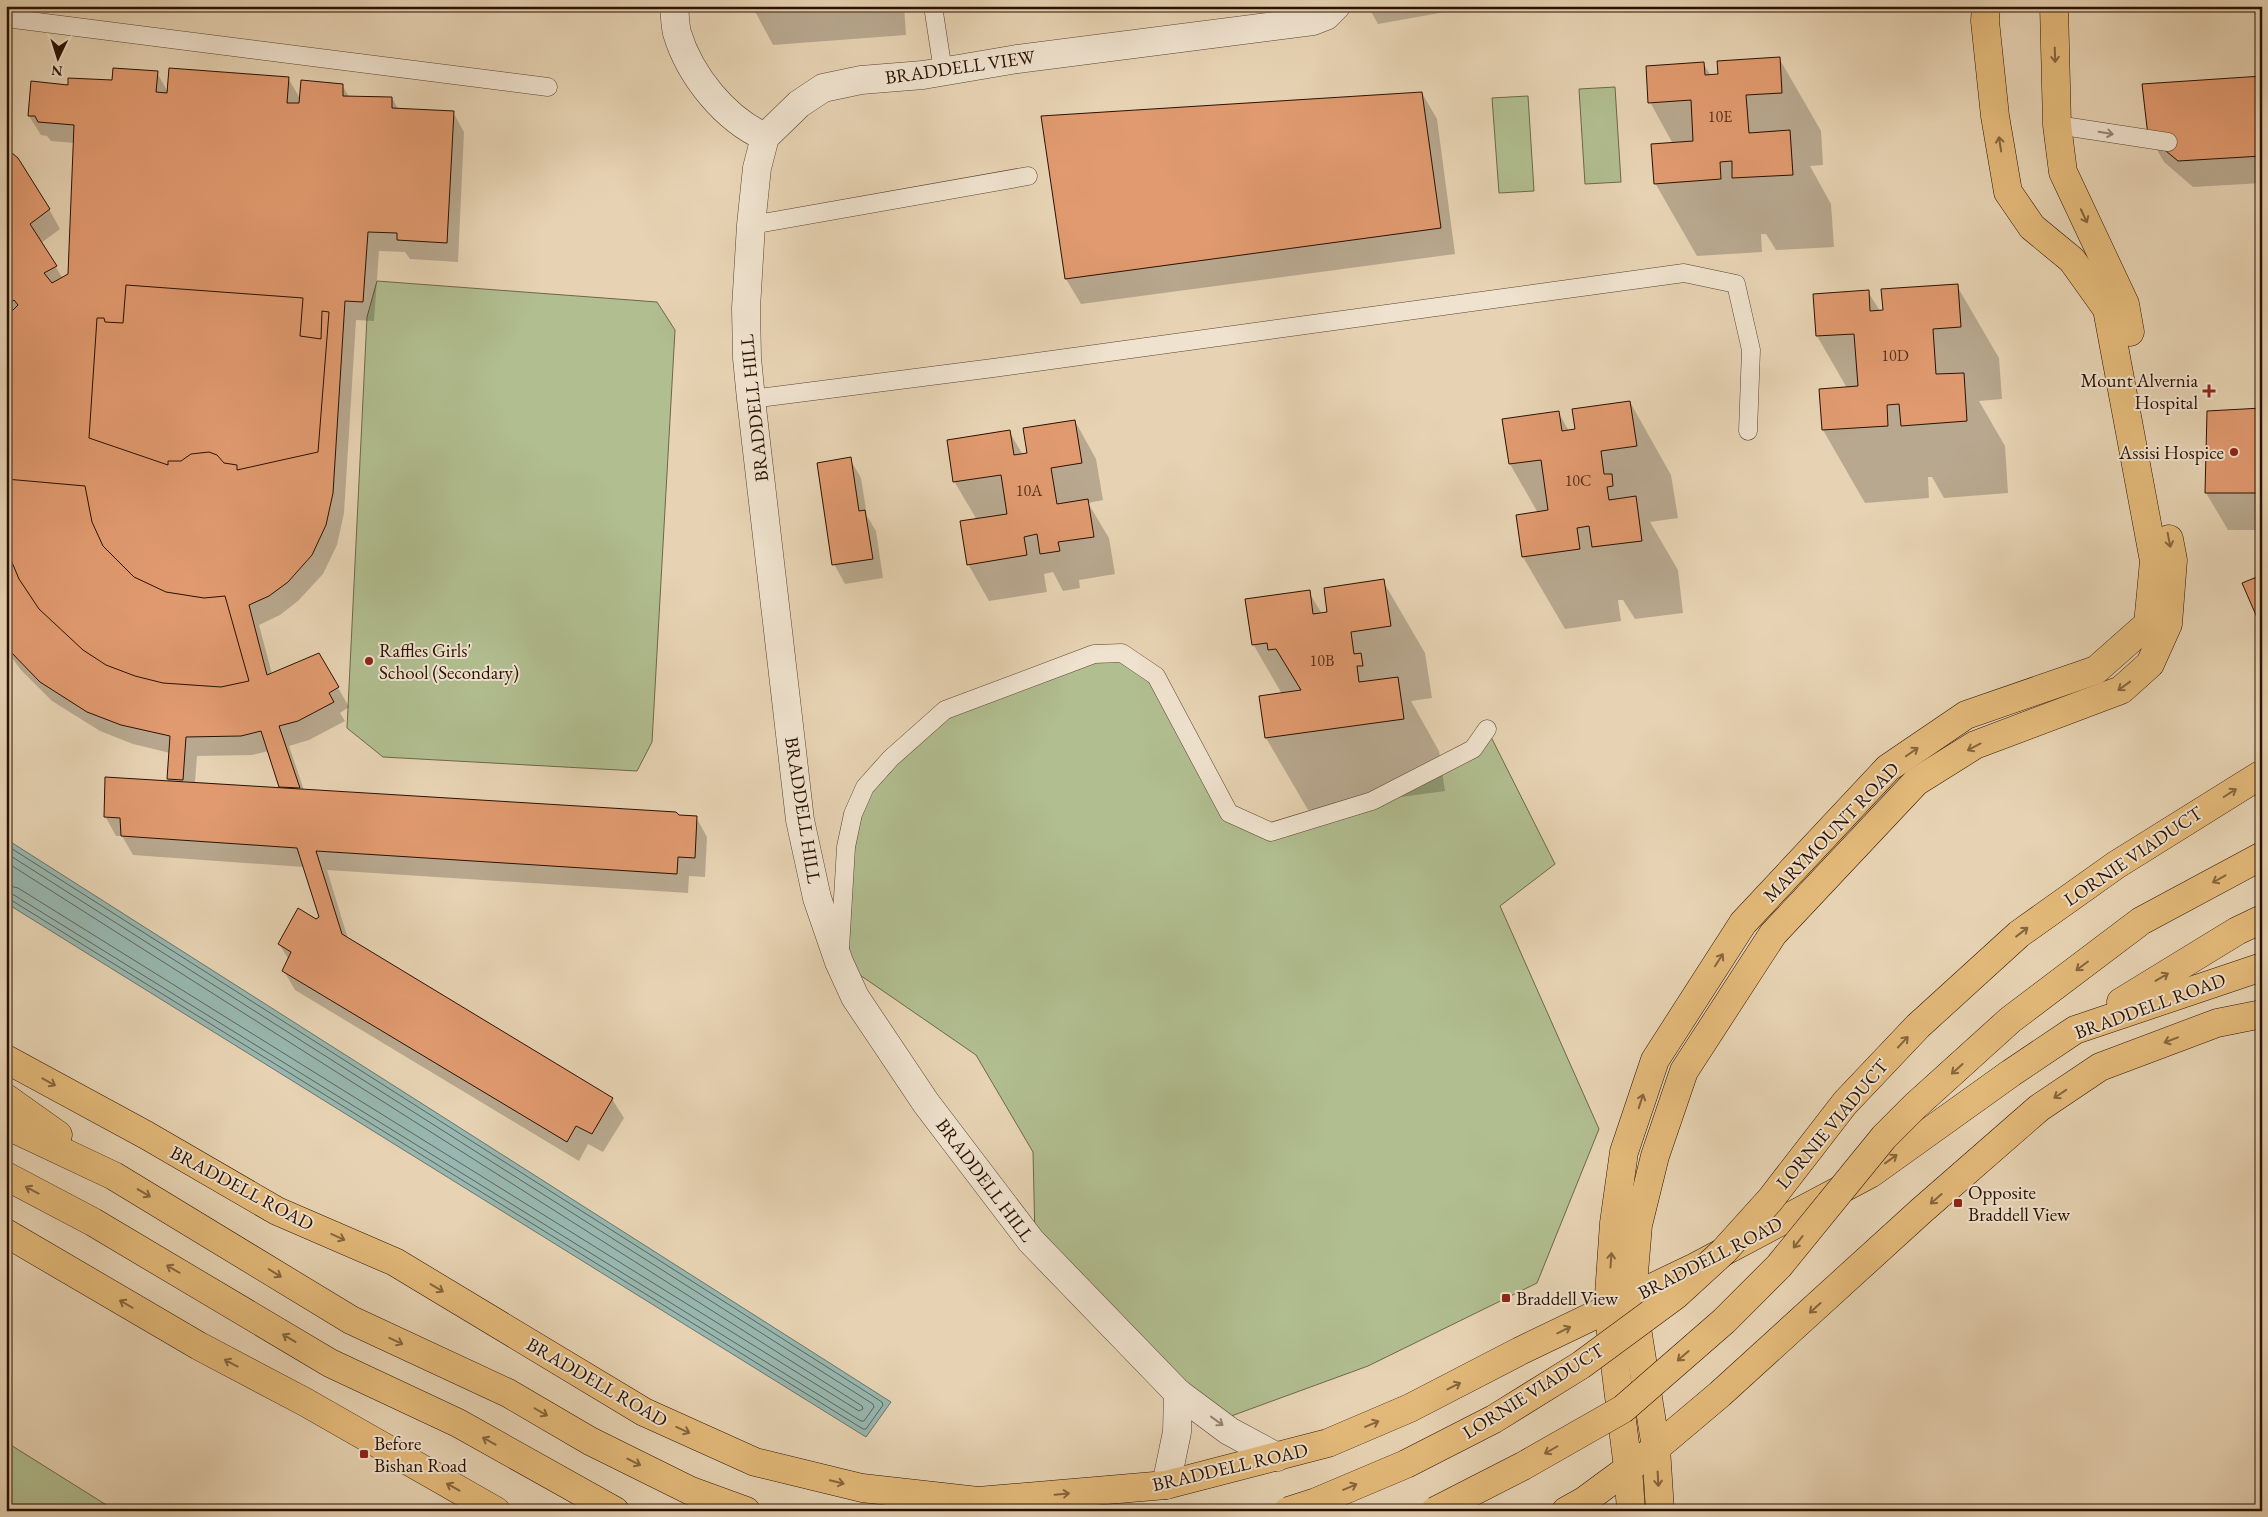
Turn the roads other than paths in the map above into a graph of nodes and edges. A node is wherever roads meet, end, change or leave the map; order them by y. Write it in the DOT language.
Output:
graph roads {
  1 [pos="674,6"];
  2 [pos="932,6"];
  3 [pos="1336,6"];
  4 [pos="1986,6"];
  5 [pos="2054,6"];
  6 [pos="6,18"];
  7 [pos="943,71"];
  8 [pos="548,87"];
  9 [pos="2058,125"];
  10 [pos="765,137"];
  11 [pos="2168,142"];
  12 [pos="1028,176"];
  13 [pos="751,225"];
  14 [pos="751,399"];
  15 [pos="1748,431"];
  16 [pos="1487,728"];
  17 [pos="2262,774"];
  18 [pos="2262,856"];
  19 [pos="2262,919"];
  20 [pos="839,962"];
  21 [pos="2262,967"];
  22 [pos="2262,1014"];
  23 [pos="2217,1023"];
  24 [pos="2075,1030"];
  25 [pos="2262,1036"];
  26 [pos="6,1059"];
  27 [pos="6,1098"];
  28 [pos="6,1125"];
  29 [pos="6,1176"];
  30 [pos="114,1176"];
  31 [pos="6,1233"];
  32 [pos="1632,1297"];
  33 [pos="1608,1309"];
  34 [pos="1178,1393"];
  35 [pos="1656,1448"];
  36 [pos="1277,1457"];
  37 [pos="1628,1468"];
  38 [pos="1166,1485"];
  39 [pos="496,1511"];
  40 [pos="615,1511"];
  41 [pos="746,1511"];
  42 [pos="1288,1511"];
  43 [pos="1434,1511"];
  44 [pos="1566,1511"];
  45 [pos="1631,1511"];
  46 [pos="1660,1511"];
  1 -- 10 [label="street"];
  2 -- 7 [label="lane"];
  3 -- 7 [label="street, BRADDELL VIEW"];
  33 -- 4 [label="main road, MARYMOUNT ROAD, one-way"];
  5 -- 9 [label="main road, MARYMOUNT ROAD, one-way"];
  6 -- 8 [label="lane"];
  7 -- 10 [label="street, BRADDELL VIEW"];
  9 -- 11 [label="lane, one-way"];
  9 -- 32 [label="main road, MARYMOUNT ROAD, one-way"];
  10 -- 13 [label="street, BRADDELL HILL"];
  12 -- 13 [label="lane"];
  13 -- 14 [label="street, BRADDELL HILL"];
  14 -- 15 [label="lane"];
  14 -- 20 [label="street, BRADDELL HILL"];
  16 -- 20 [label="lane"];
  42 -- 17 [label="main road, LORNIE VIADUCT, one-way, bridge"];
  18 -- 43 [label="main road, one-way, bridge"];
  24 -- 19 [label="main road, one-way"];
  20 -- 34 [label="street, BRADDELL HILL"];
  21 -- 24 [label="main road, BRADDELL ROAD"];
  22 -- 23 [label="main road, BRADDELL ROAD"];
  23 -- 25 [label="main road"];
  23 -- 35 [label="main road, BRADDELL ROAD, one-way"];
  32 -- 24 [label="main road, BRADDELL ROAD, one-way"];
  26 -- 38 [label="main road, BRADDELL ROAD, one-way"];
  27 -- 30 [label="main road"];
  28 -- 30 [label="main road"];
  40 -- 29 [label="main road, one-way"];
  30 -- 41 [label="main road, one-way"];
  39 -- 31 [label="main road, one-way"];
  32 -- 33 [label="main road, BRADDELL ROAD"];
  32 -- 35 [label="main road, MARYMOUNT ROAD"];
  36 -- 33 [label="main road, BRADDELL ROAD, one-way"];
  33 -- 37 [label="main road, MARYMOUNT ROAD"];
  34 -- 36 [label="street, BRADDELL HILL, one-way"];
  34 -- 38 [label="street"];
  35 -- 37 [label="main road, BRADDELL ROAD"];
  35 -- 46 [label="main road, MARYMOUNT ROAD, one-way"];
  36 -- 38 [label="main road, BRADDELL ROAD"];
  37 -- 44 [label="main road, BRADDELL ROAD"];
  37 -- 45 [label="main road, MARYMOUNT ROAD"];
}
